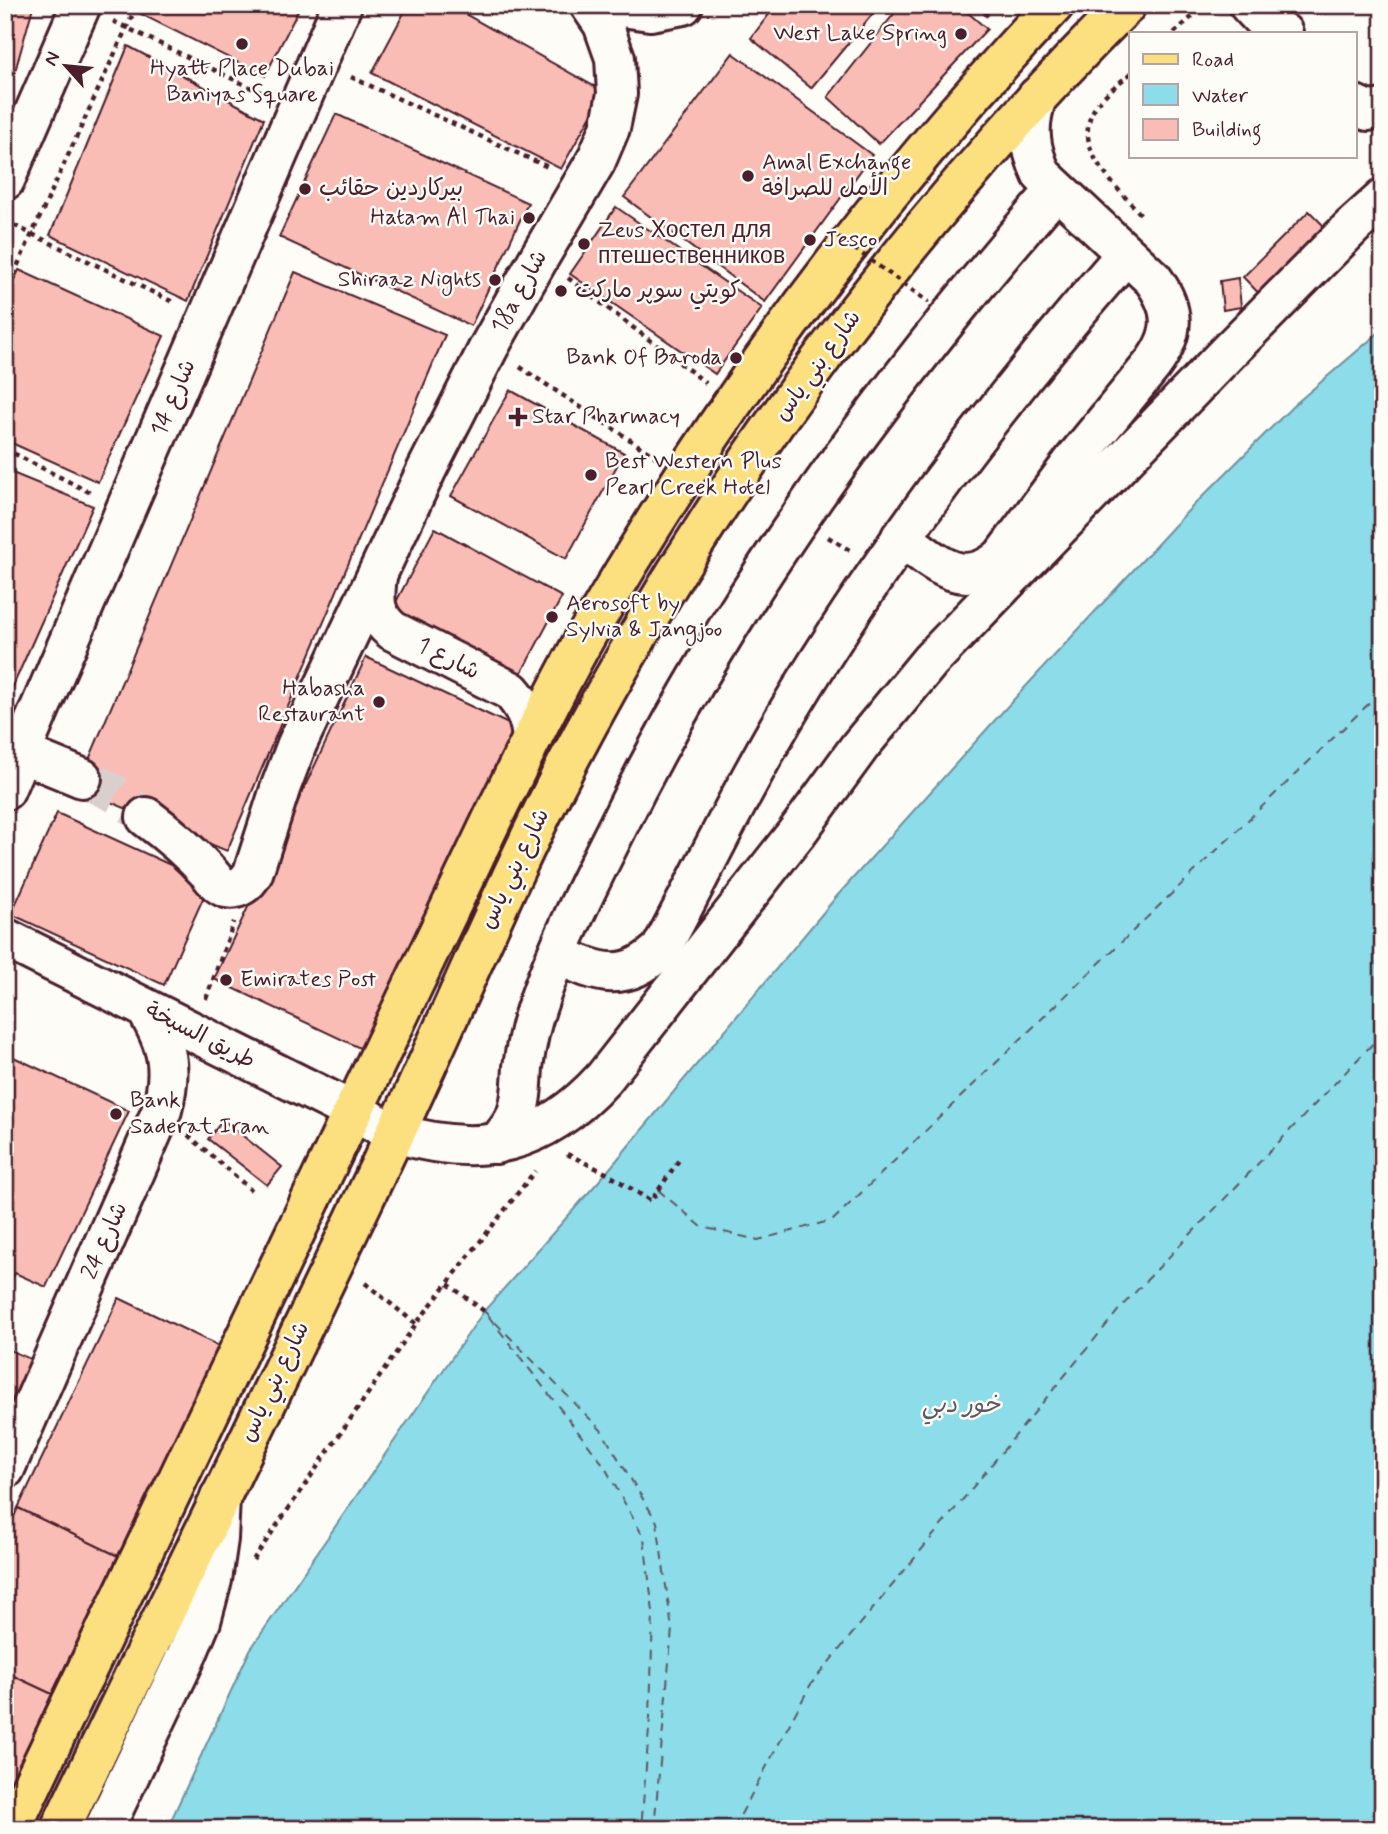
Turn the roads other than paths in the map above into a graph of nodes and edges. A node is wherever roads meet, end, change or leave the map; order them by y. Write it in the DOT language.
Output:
graph roads {
  1 [pos="81,5"];
  2 [pos="342,5"];
  3 [pos="590,5"];
  4 [pos="608,5"];
  5 [pos="683,5"];
  6 [pos="1054,5"];
  7 [pos="1126,5"];
  8 [pos="1249,5"];
  9 [pos="1273,5"];
  10 [pos="1282,32"];
  11 [pos="1284,32"];
  12 [pos="1037,97"];
  13 [pos="1356,105"];
  14 [pos="1383,109"];
  15 [pos="5,180"];
  16 [pos="1056,190"];
  17 [pos="1383,199"];
  18 [pos="1125,255"];
  19 [pos="901,537"];
  20 [pos="377,576"];
  21 [pos="532,738"];
  22 [pos="21,752"];
  23 [pos="82,778"];
  24 [pos="5,790"];
  25 [pos="146,817"];
  26 [pos="15,949"];
  27 [pos="558,956"];
  28 [pos="146,1009"];
  29 [pos="353,1113"];
  30 [pos="396,1133"];
  31 [pos="496,1144"];
  32 [pos="5,1469"];
  33 [pos="219,1497"];
  34 [pos="11,1829"];
  35 [pos="60,1829"];
  36 [pos="104,1829"];
  1 -- 15 [label="street"];
  2 -- 22 [label="street, شارع 14"];
  3 -- 20 [label="street, 18a شارع"];
  4 -- 5 [label="street"];
  6 -- 21 [label="main road, شارع بني ياس"];
  7 -- 12 [label="main road, شارع بني ياس"];
  8 -- 10 [label="street"];
  9 -- 11 [label="street"];
  12 -- 16 [label="street"];
  12 -- 30 [label="main road, شارع بني ياس"];
  13 -- 14 [label="street"];
  16 -- 18 [label="street"];
  16 -- 27 [label="street"];
  17 -- 31 [label="street, طريق السبخة"];
  18 -- 19 [label="street"];
  18 -- 19 [label="street"];
  19 -- 27 [label="street"];
  20 -- 21 [label="street, شارع 1"];
  20 -- 25 [label="street, 18a شارع"];
  21 -- 29 [label="main road, شارع بني ياس"];
  22 -- 23 [label="street"];
  22 -- 24 [label="street, شارع 14"];
  26 -- 28 [label="street, طريق السبخة"];
  27 -- 31 [label="street"];
  28 -- 29 [label="street, طريق السبخة"];
  28 -- 32 [label="street, شارع 24"];
  29 -- 30 [label="street, طريق السبخة"];
  29 -- 34 [label="main road, شارع بني ياس"];
  30 -- 31 [label="street, طريق السبخة"];
  30 -- 33 [label="main road, شارع بني ياس"];
  33 -- 35 [label="main road, شارع بني ياس"];
  33 -- 36 [label="street"];
}
